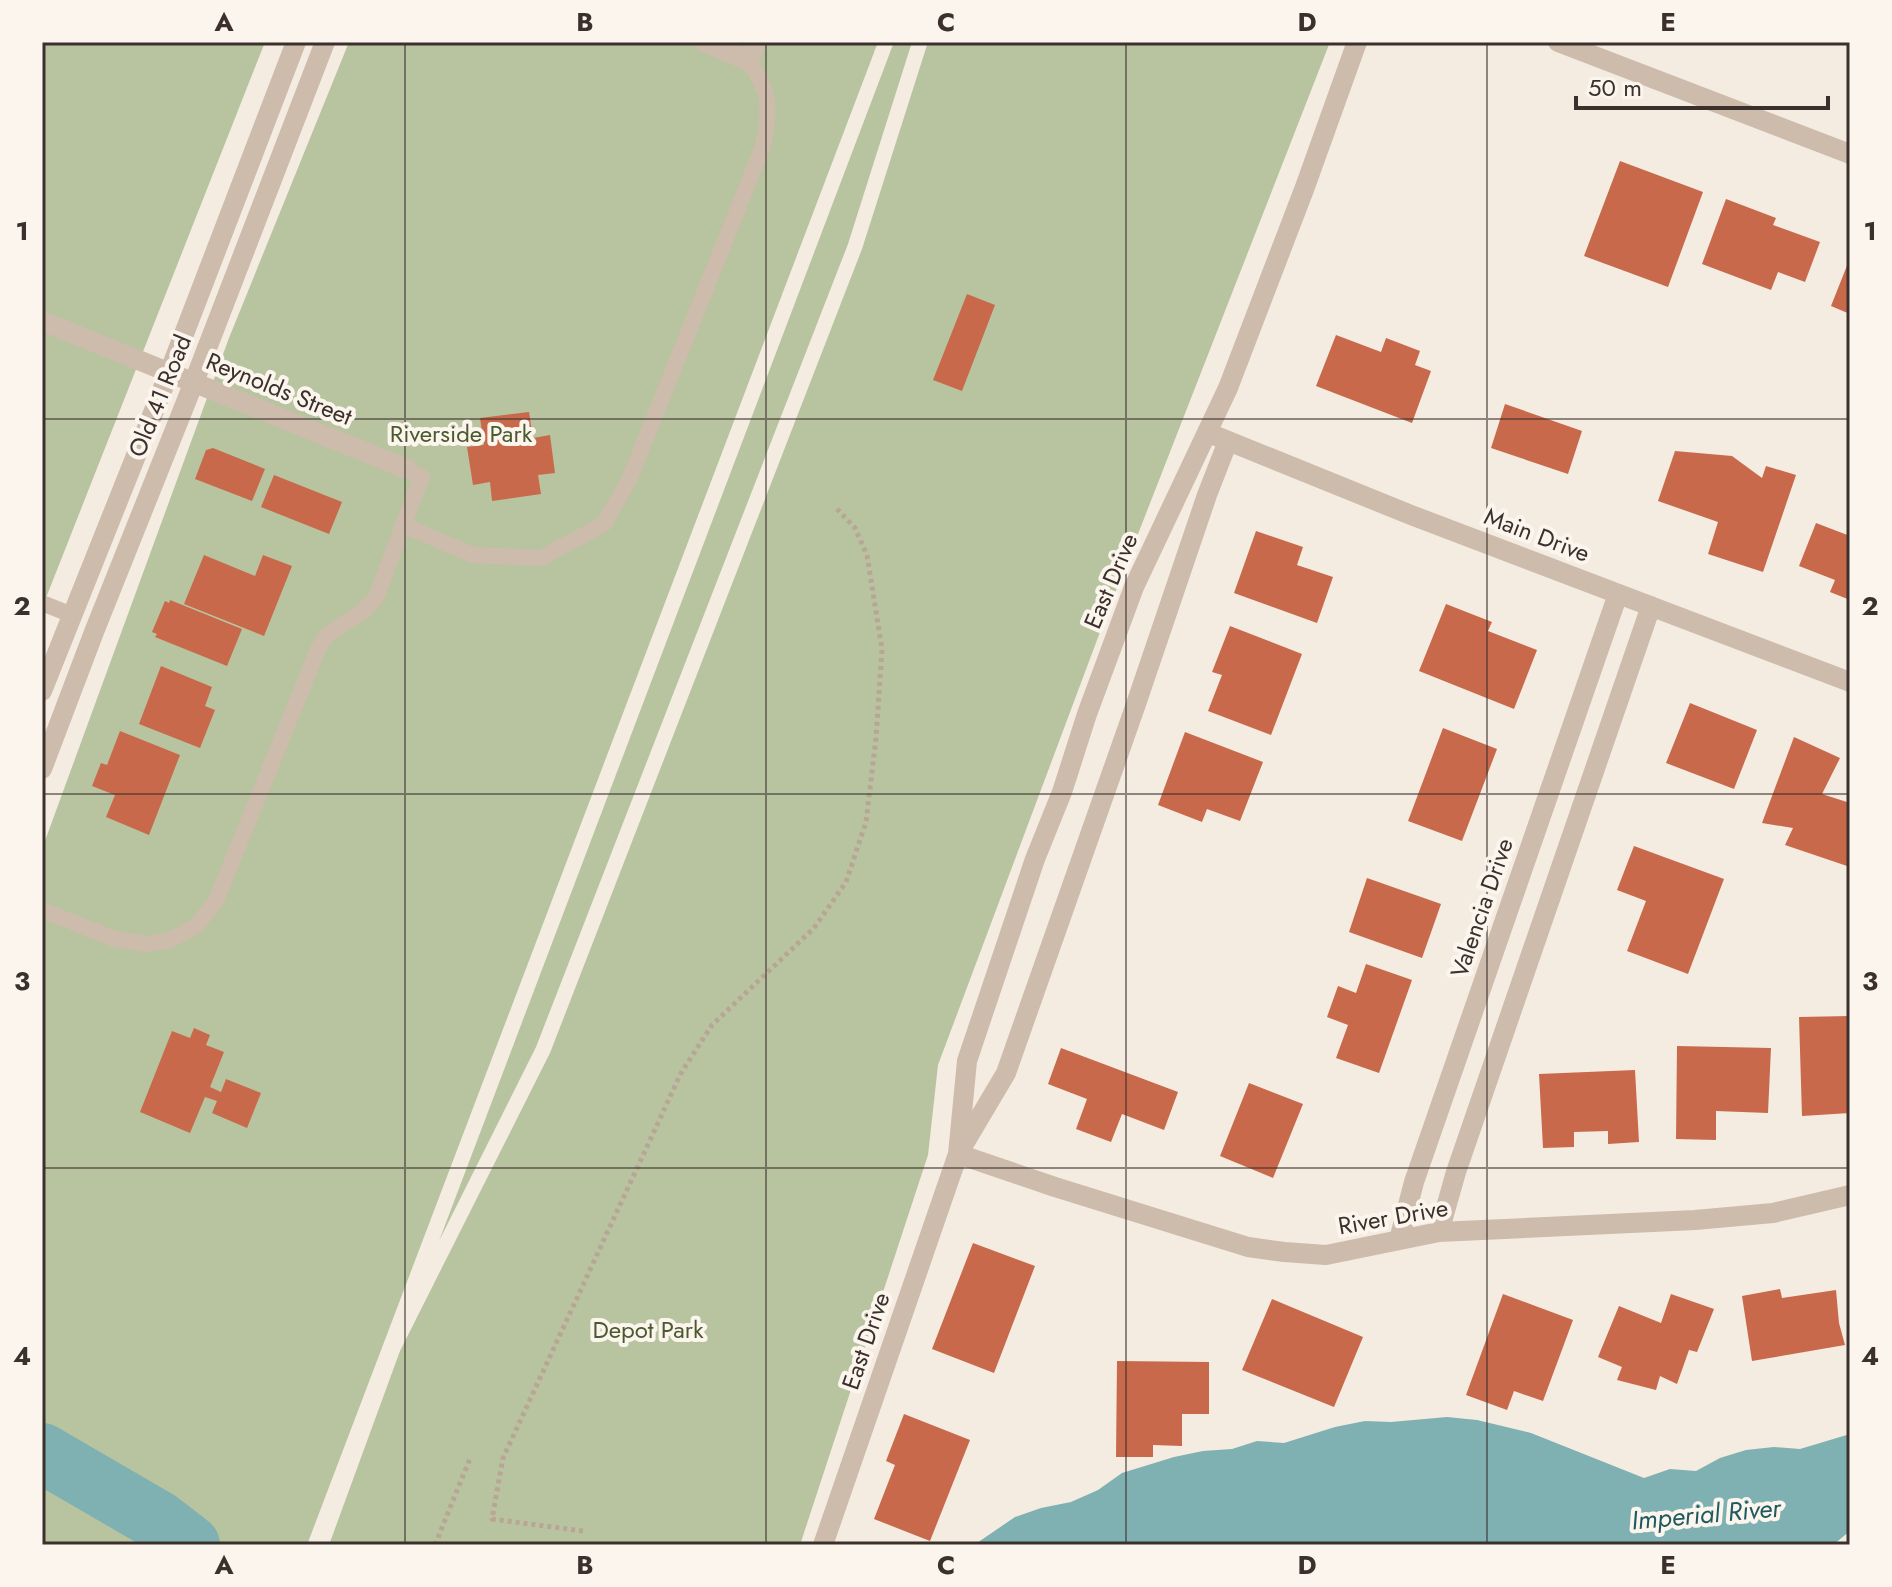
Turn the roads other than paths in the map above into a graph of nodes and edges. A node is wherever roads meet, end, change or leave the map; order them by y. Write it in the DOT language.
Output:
graph roads {
  1 [pos="296,42"];
  2 [pos="325,42"];
  3 [pos="704,42"];
  4 [pos="1357,42"];
  5 [pos="1558,42"];
  6 [pos="753,51"];
  7 [pos="1850,154"];
  8 [pos="42,321"];
  9 [pos="169,373"];
  10 [pos="194,382"];
  11 [pos="1207,433"];
  12 [pos="1228,441"];
  13 [pos="407,469"];
  14 [pos="403,525"];
  15 [pos="1618,594"];
  16 [pos="42,603"];
  17 [pos="1651,606"];
  18 [pos="72,615"];
  19 [pos="1850,682"];
  20 [pos="42,691"];
  21 [pos="42,769"];
  22 [pos="42,910"];
  23 [pos="958,1154"];
  24 [pos="1850,1195"];
  25 [pos="1439,1232"];
  26 [pos="1399,1240"];
  27 [pos="823,1545"];
  1 -- 9 [label="street, Old 41 Road"];
  2 -- 10 [label="street, Old 41 Road"];
  3 -- 6 [label="street"];
  4 -- 11 [label="street, East Drive"];
  5 -- 7 [label="street"];
  6 -- 14 [label="lane"];
  8 -- 9 [label="street, Reynolds Street"];
  9 -- 10 [label="street, Reynolds Street"];
  9 -- 18 [label="street, Old 41 Road"];
  10 -- 13 [label="street, Reynolds Street"];
  10 -- 21 [label="street, Old 41 Road"];
  11 -- 12 [label="street, Main Drive"];
  11 -- 23 [label="street, East Drive"];
  12 -- 15 [label="street, Main Drive"];
  12 -- 23 [label="street, East Drive"];
  13 -- 14 [label="lane"];
  14 -- 22 [label="lane"];
  15 -- 17 [label="street, Main Drive"];
  15 -- 26 [label="street, Valencia Drive"];
  16 -- 18 [label="lane"];
  17 -- 19 [label="street, Main Drive"];
  17 -- 25 [label="street"];
  18 -- 20 [label="street, Old 41 Road"];
  23 -- 26 [label="street, River Drive"];
  23 -- 27 [label="street, East Drive"];
  24 -- 25 [label="street, River Drive"];
  25 -- 26 [label="street, River Drive"];
}
